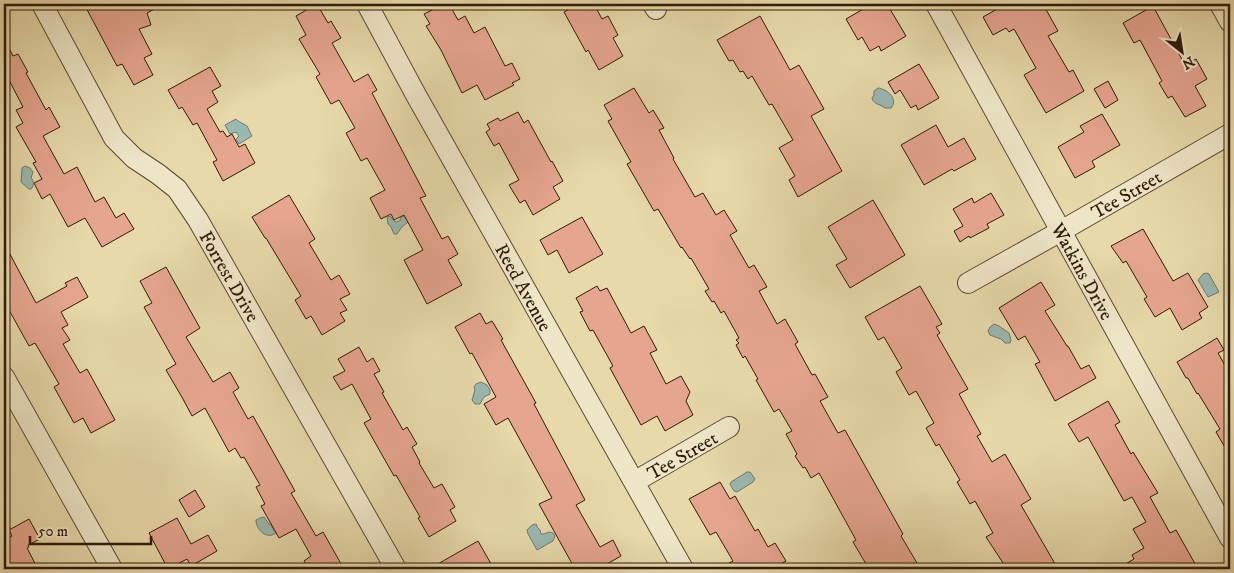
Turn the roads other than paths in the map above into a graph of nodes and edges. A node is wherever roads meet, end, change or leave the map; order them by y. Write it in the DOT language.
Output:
graph roads {
  1 [pos="42,4"];
  2 [pos="367,4"];
  3 [pos="936,4"];
  4 [pos="1220,4"];
  5 [pos="1230,22"];
  6 [pos="1230,134"];
  7 [pos="1062,231"];
  8 [pos="968,283"];
  9 [pos="4,377"];
  10 [pos="729,427"];
  11 [pos="634,482"];
  12 [pos="1230,538"];
  13 [pos="112,569"];
  14 [pos="396,569"];
  15 [pos="683,569"];
  1 -- 14 [label="street, Forrest Drive"];
  2 -- 11 [label="street, Reed Avenue"];
  3 -- 7 [label="street, Watkins Drive"];
  4 -- 5 [label="street"];
  6 -- 7 [label="street, Tee Street"];
  7 -- 8 [label="street, Tee Street"];
  7 -- 12 [label="street, Watkins Drive"];
  9 -- 13 [label="street"];
  10 -- 11 [label="street, Tee Street"];
  11 -- 15 [label="street, Reed Avenue"];
}
